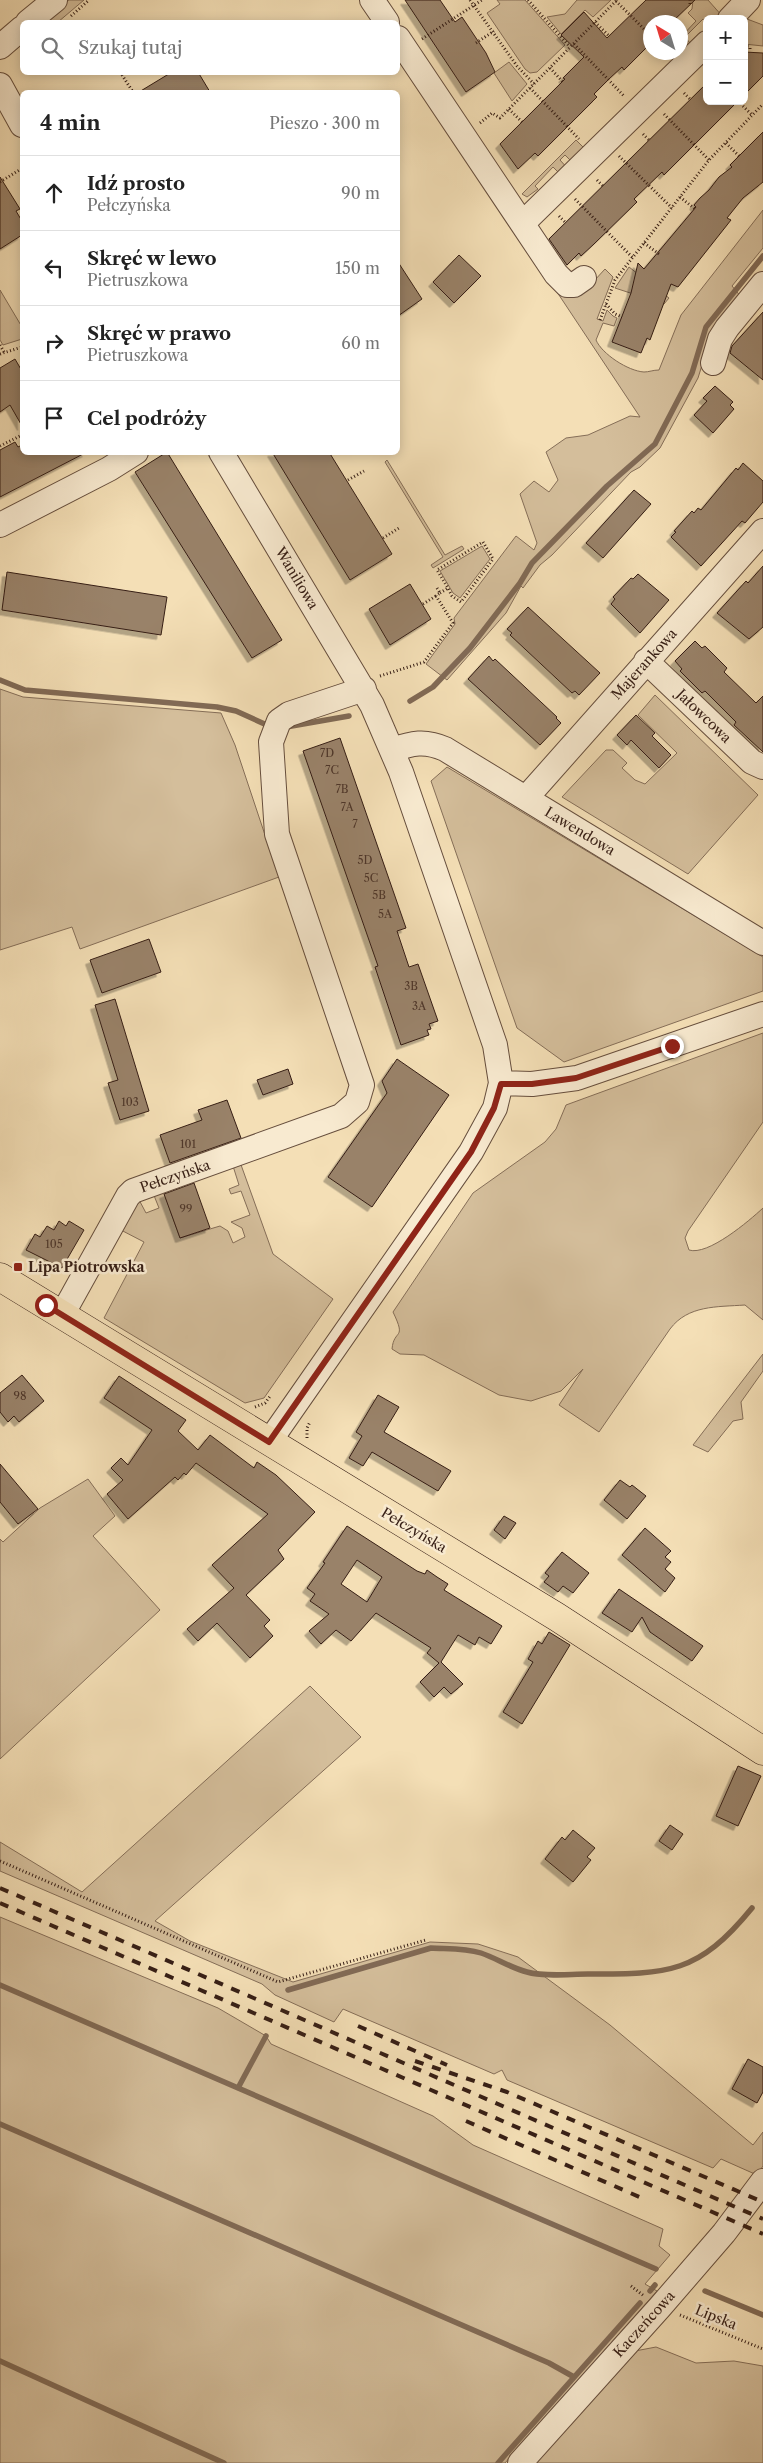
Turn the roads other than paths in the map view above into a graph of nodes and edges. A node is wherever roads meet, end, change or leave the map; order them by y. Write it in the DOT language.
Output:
graph roads {
  1 [pos="372,0"];
  2 [pos="748,0"];
  3 [pos="62,8"];
  4 [pos="734,15"];
  5 [pos="33,20"];
  6 [pos="386,20"];
  7 [pos="20,30"];
  8 [pos="407,40"];
  9 [pos="703,46"];
  10 [pos="0,47"];
  11 [pos="0,85"];
  12 [pos="20,121"];
  13 [pos="523,223"];
  14 [pos="584,278"];
  15 [pos="763,284"];
  16 [pos="713,362"];
  17 [pos="131,455"];
  18 [pos="223,455"];
  19 [pos="0,524"];
  20 [pos="763,531"];
  21 [pos="646,661"];
  22 [pos="372,690"];
  23 [pos="392,750"];
  24 [pos="763,767"];
  25 [pos="526,798"];
  26 [pos="763,943"];
  27 [pos="763,1014"];
  28 [pos="501,1084"];
  29 [pos="0,1277"];
  30 [pos="62,1314"];
  31 [pos="269,1442"];
  32 [pos="763,1750"];
  33 [pos="763,2181"];
  34 [pos="520,2463"];
  1 -- 6 [label="street"];
  2 -- 4 [label="street"];
  3 -- 5 [label="street"];
  7 -- 10 [label="street"];
  8 -- 13 [label="street"];
  9 -- 13 [label="street"];
  11 -- 12 [label="street"];
  13 -- 14 [label="street"];
  15 -- 16 [label="street"];
  17 -- 19 [label="street"];
  18 -- 22 [label="street, Waniliowa"];
  20 -- 21 [label="street, Majerankowa"];
  21 -- 24 [label="street, Jałowcowa"];
  21 -- 25 [label="street, Majerankowa"];
  22 -- 23 [label="street, Waniliowa"];
  22 -- 30 [label="street, Pełczyńska"];
  23 -- 25 [label="street, Lawendowa"];
  23 -- 28 [label="street, Waniliowa"];
  25 -- 26 [label="street, Lawendowa"];
  27 -- 28 [label="street"];
  28 -- 31 [label="street"];
  29 -- 30 [label="main road, Pełczyńska"];
  30 -- 31 [label="main road, Pełczyńska"];
  31 -- 32 [label="main road, Pełczyńska"];
  33 -- 34 [label="street, Kaczeńcowa"];
}
